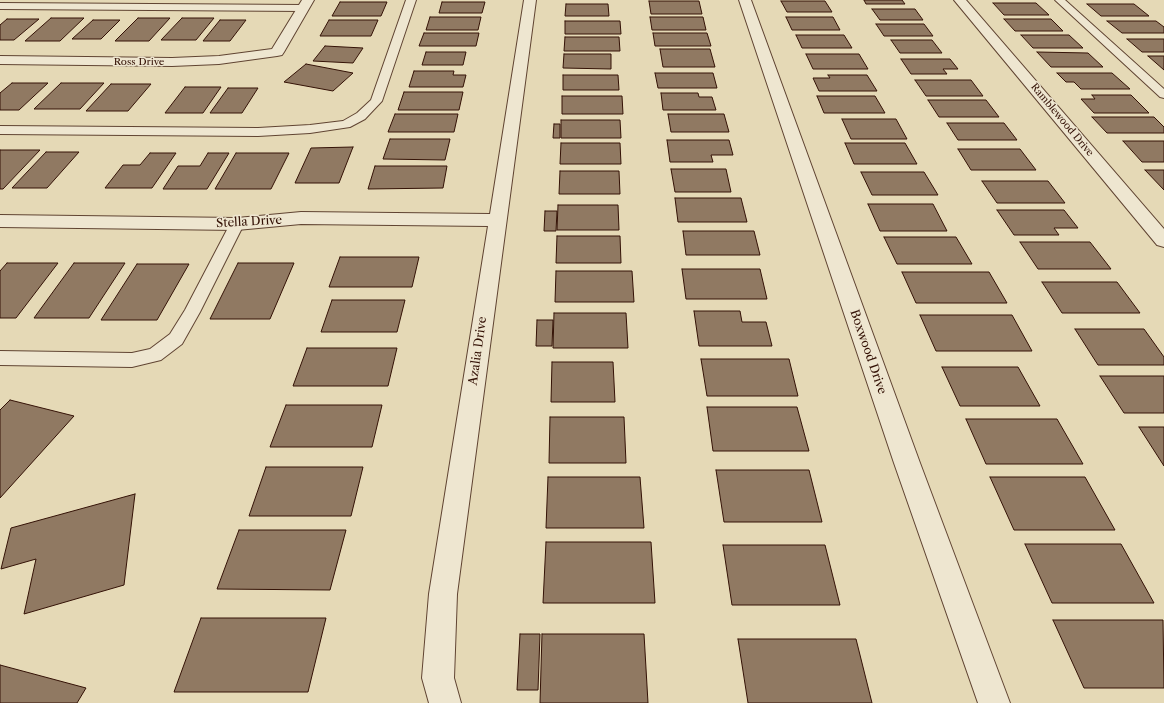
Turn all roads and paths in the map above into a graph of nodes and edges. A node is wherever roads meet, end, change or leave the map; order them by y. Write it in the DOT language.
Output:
graph roads {
  1 [pos="411,0"];
  2 [pos="530,0"];
  3 [pos="745,0"];
  4 [pos="960,0"];
  5 [pos="1060,0"];
  6 [pos="192,4"];
  7 [pos="306,4"];
  8 [pos="0,6"];
  9 [pos="0,60"];
  10 [pos="1164,95"];
  11 [pos="0,130"];
  12 [pos="498,220"];
  13 [pos="0,221"];
  14 [pos="237,224"];
  15 [pos="1164,241"];
  16 [pos="0,358"];
  17 [pos="445,703"];
  18 [pos="994,703"];
  1 -- 11 [label="lane"];
  2 -- 12 [label="street, Azalia Drive"];
  3 -- 18 [label="street, Boxwood Drive"];
  4 -- 15 [label="street, Ramblewood Drive"];
  5 -- 10 [label="lane"];
  6 -- 7 [label="lane"];
  6 -- 8 [label="lane"];
  7 -- 9 [label="street, Ross Drive"];
  12 -- 14 [label="street, Stella Drive"];
  12 -- 17 [label="street, Azalia Drive"];
  13 -- 14 [label="street, Stella Drive"];
  14 -- 16 [label="lane"];
}
